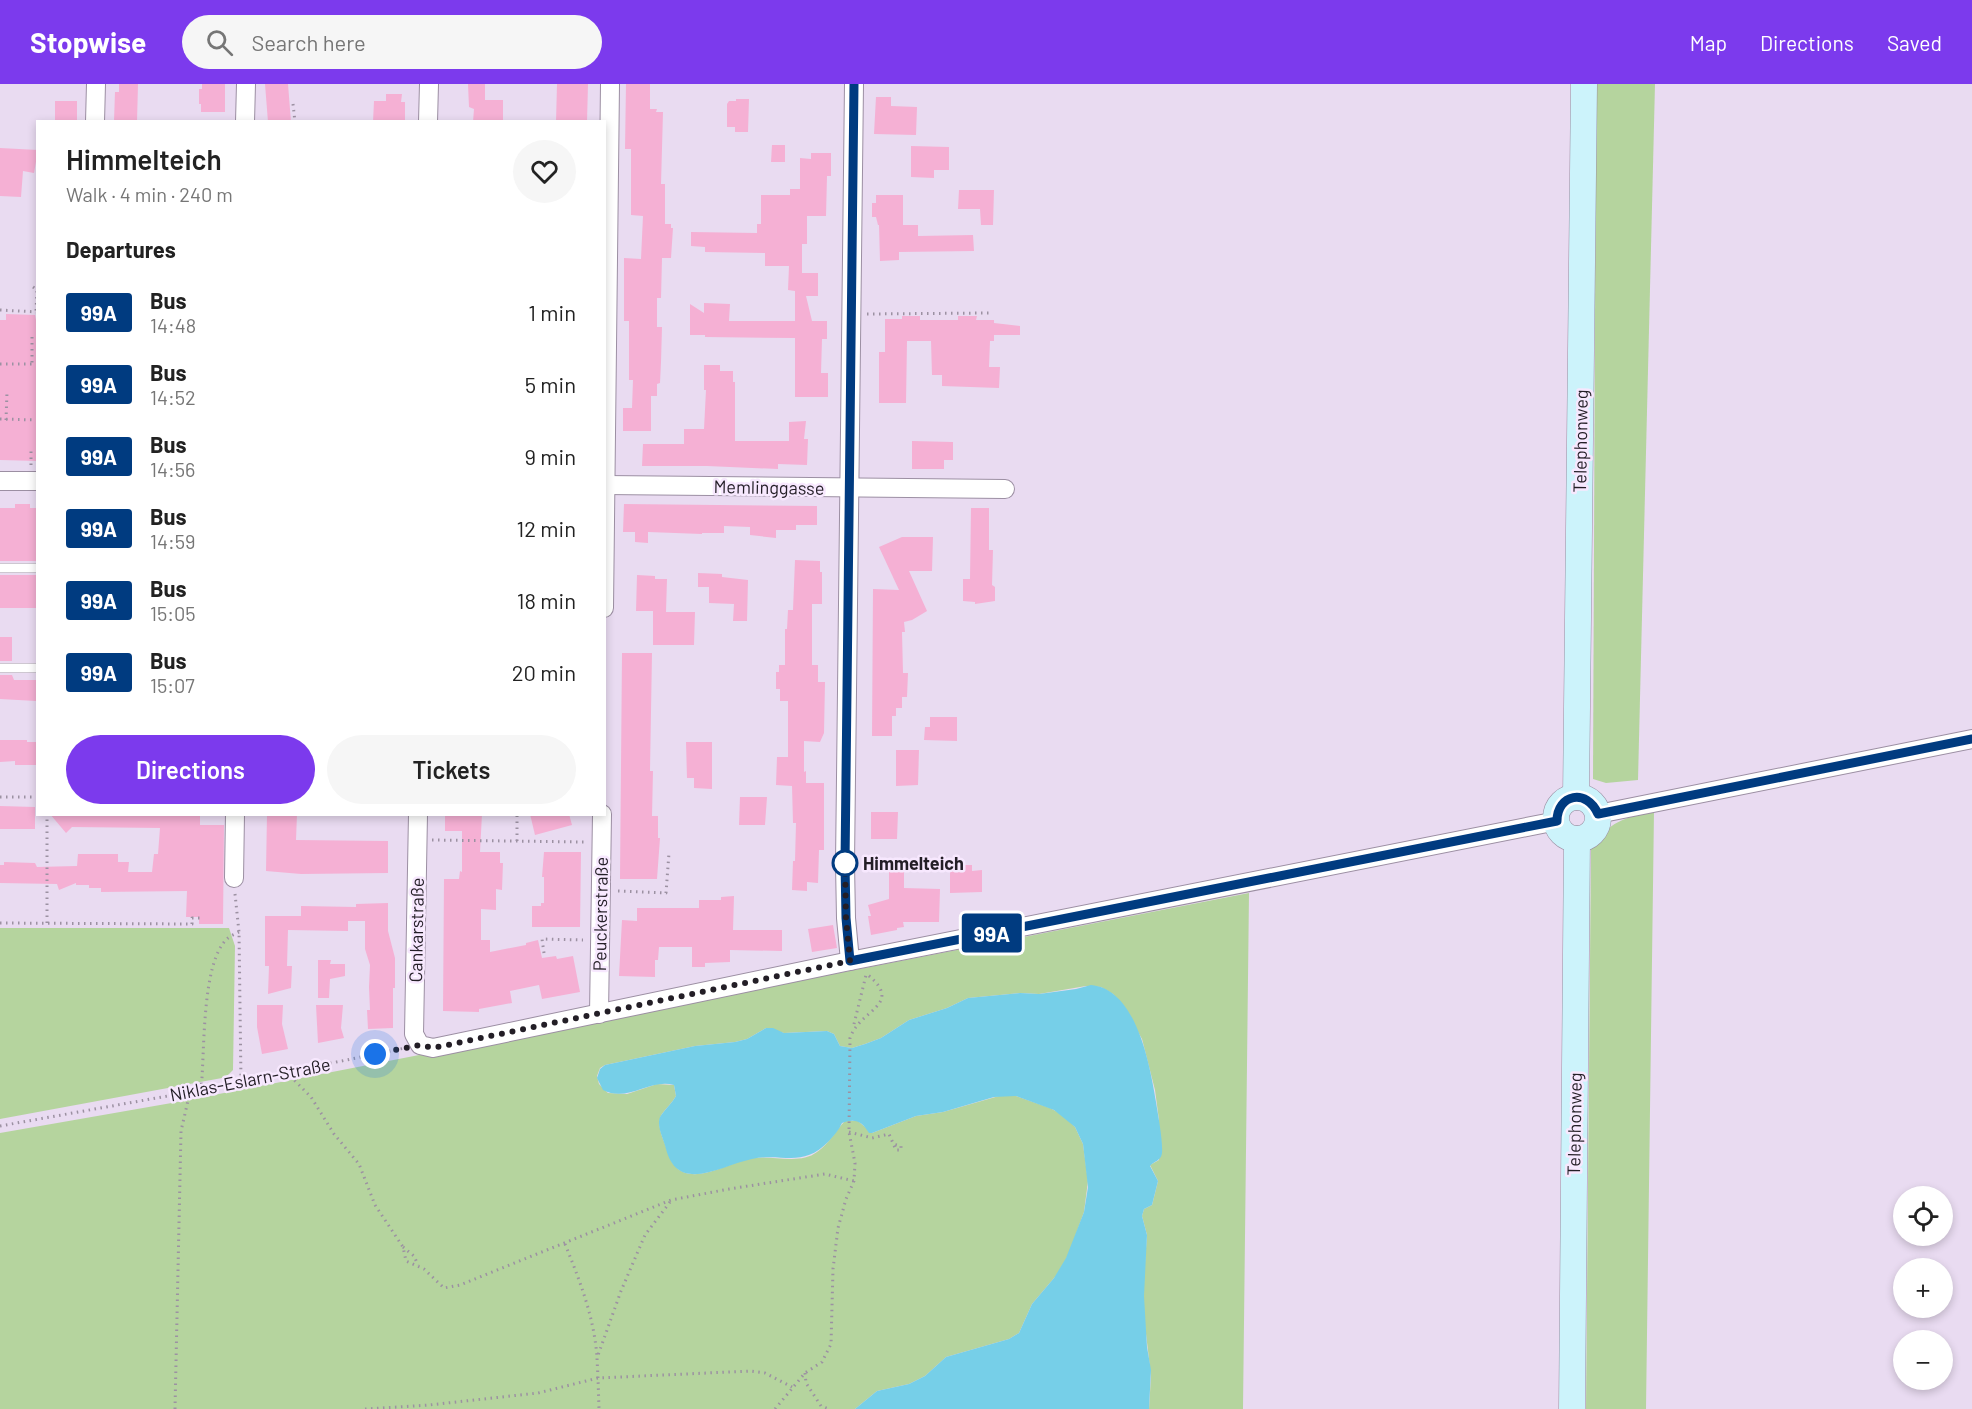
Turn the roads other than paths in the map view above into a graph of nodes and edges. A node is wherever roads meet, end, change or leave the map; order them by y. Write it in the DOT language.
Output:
graph roads {
  1 [pos="96,84"];
  2 [pos="246,84"];
  3 [pos="429,84"];
  4 [pos="610,84"];
  5 [pos="854,84"];
  6 [pos="1584,84"];
  7 [pos="95,120"];
  8 [pos="245,120"];
  9 [pos="428,120"];
  10 [pos="606,405"];
  11 [pos="0,481"];
  12 [pos="36,482"];
  13 [pos="606,485"];
  14 [pos="850,488"];
  15 [pos="1005,489"];
  16 [pos="0,568"];
  17 [pos="36,568"];
  18 [pos="0,668"];
  19 [pos="36,668"];
  20 [pos="1972,739"];
  21 [pos="1576,797"];
  22 [pos="1598,814"];
  23 [pos="235,816"];
  24 [pos="418,816"];
  25 [pos="602,816"];
  26 [pos="1557,821"];
  27 [pos="1577,839"];
  28 [pos="234,878"];
  29 [pos="850,961"];
  30 [pos="599,1014"];
  31 [pos="1572,1409"];
  1 -- 7 [label="street"];
  2 -- 8 [label="street"];
  3 -- 9 [label="street"];
  4 -- 10 [label="street"];
  5 -- 14 [label="street"];
  6 -- 21 [label="street, Telephonweg"];
  11 -- 12 [label="street"];
  13 -- 14 [label="street, Memlinggasse"];
  14 -- 15 [label="street, Memlinggasse"];
  14 -- 29 [label="street"];
  16 -- 17 [label="lane"];
  18 -- 19 [label="lane"];
  20 -- 22 [label="street"];
  21 -- 22 [label="street"];
  21 -- 26 [label="street"];
  22 -- 27 [label="street"];
  23 -- 28 [label="street"];
  24 -- 30 [label="street, Cankarstraße"];
  25 -- 30 [label="street, Peuckerstraße"];
  26 -- 27 [label="street"];
  26 -- 29 [label="street"];
  27 -- 31 [label="street, Telephonweg"];
  29 -- 30 [label="street"];
}
